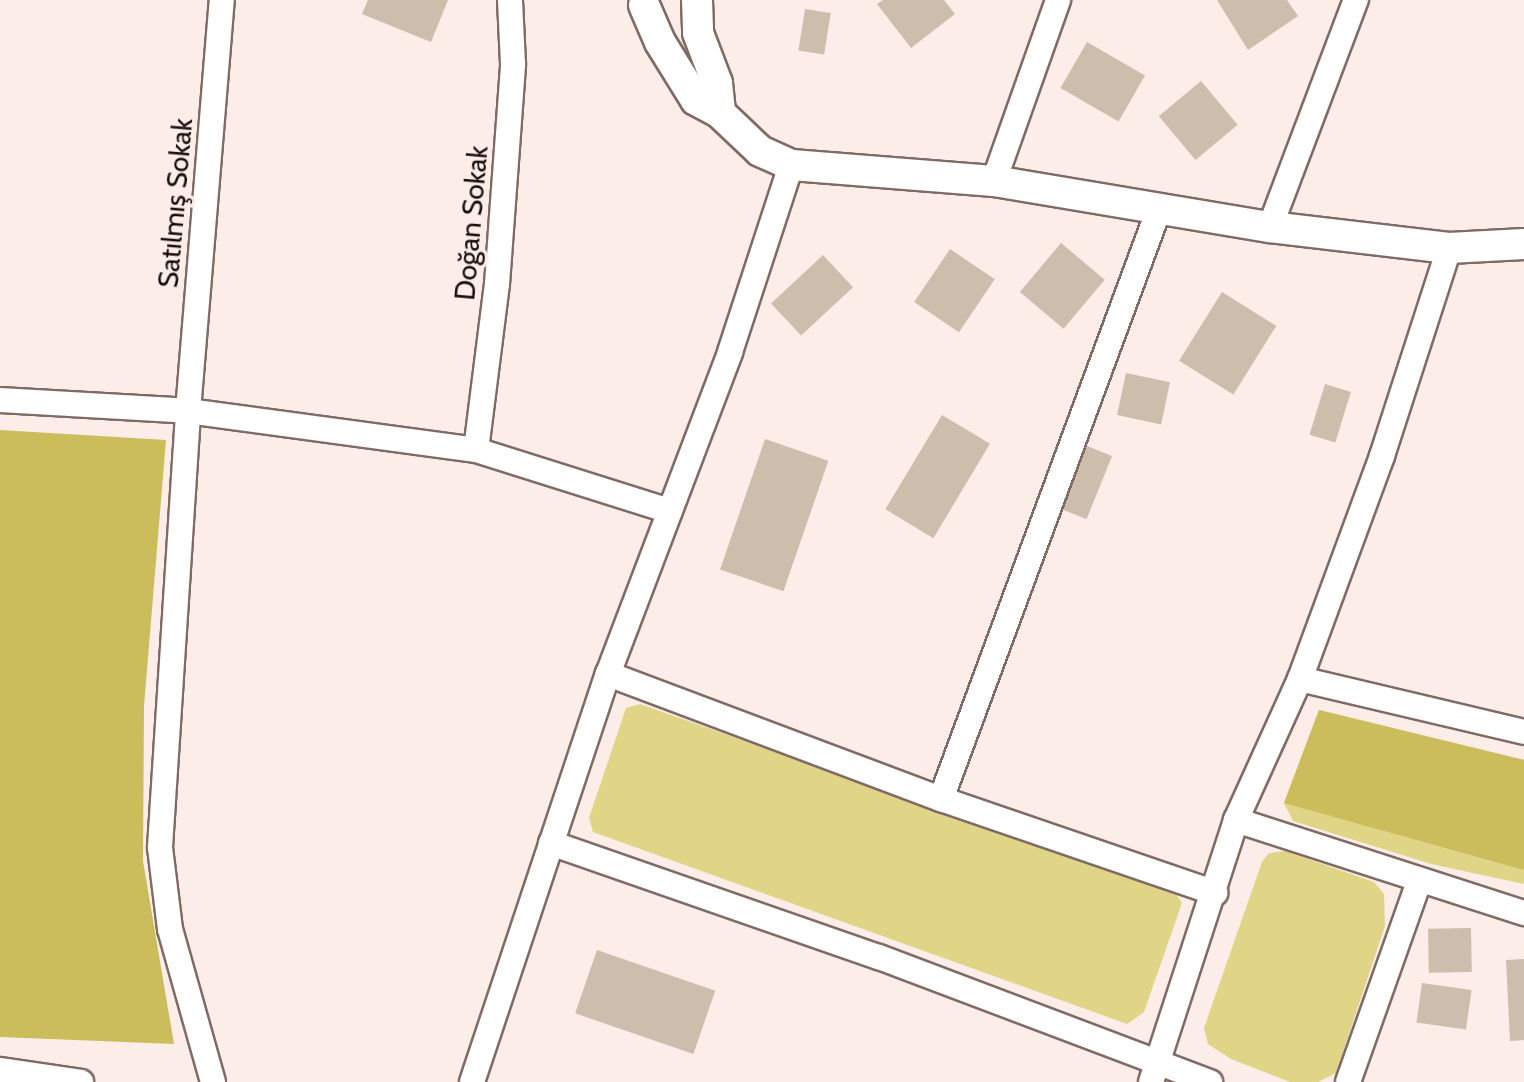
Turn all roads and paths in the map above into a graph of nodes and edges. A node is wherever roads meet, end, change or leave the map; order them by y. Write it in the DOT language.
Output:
graph roads {
  1 [pos="222,0"];
  2 [pos="510,0"];
  3 [pos="695,0"];
  4 [pos="1058,0"];
  5 [pos="1356,0"];
  6 [pos="640,2"];
  7 [pos="720,113"];
  8 [pos="791,165"];
  9 [pos="994,181"];
  10 [pos="1159,209"];
  11 [pos="1270,227"];
  12 [pos="1524,244"];
  13 [pos="1449,248"];
  14 [pos="0,400"];
  15 [pos="188,411"];
  16 [pos="476,450"];
  17 [pos="670,511"];
  18 [pos="608,674"];
  19 [pos="1300,679"];
  20 [pos="1524,732"];
  21 [pos="941,799"];
  22 [pos="1236,820"];
  23 [pos="551,843"];
  24 [pos="1419,881"];
  25 [pos="1215,893"];
  26 [pos="1524,913"];
  27 [pos="0,1070"];
  28 [pos="1154,1071"];
  29 [pos="81,1082"];
  30 [pos="213,1082"];
  31 [pos="472,1082"];
  32 [pos="1210,1082"];
  33 [pos="1348,1082"];
  1 -- 15 [label="street, Satılmış Sokak"];
  2 -- 16 [label="street, Doğan Sokak"];
  3 -- 6 [label="street"];
  3 -- 7 [label="street"];
  4 -- 9 [label="street"];
  5 -- 11 [label="street"];
  6 -- 7 [label="street"];
  7 -- 8 [label="street"];
  8 -- 9 [label="street"];
  8 -- 17 [label="street"];
  9 -- 10 [label="street"];
  10 -- 11 [label="street"];
  10 -- 21 [label="street"];
  11 -- 13 [label="street"];
  12 -- 13 [label="street"];
  13 -- 19 [label="street"];
  14 -- 15 [label="street"];
  15 -- 16 [label="street"];
  15 -- 30 [label="street, Satılmış Sokak"];
  16 -- 17 [label="street"];
  17 -- 18 [label="street"];
  18 -- 21 [label="street"];
  18 -- 23 [label="street"];
  19 -- 20 [label="street"];
  19 -- 22 [label="street"];
  21 -- 25 [label="street"];
  22 -- 24 [label="street"];
  22 -- 25 [label="street"];
  23 -- 28 [label="street"];
  23 -- 31 [label="street"];
  24 -- 26 [label="street"];
  24 -- 33 [label="street"];
  25 -- 28 [label="street"];
  27 -- 29 [label="street"];
  28 -- 32 [label="street"];
}
